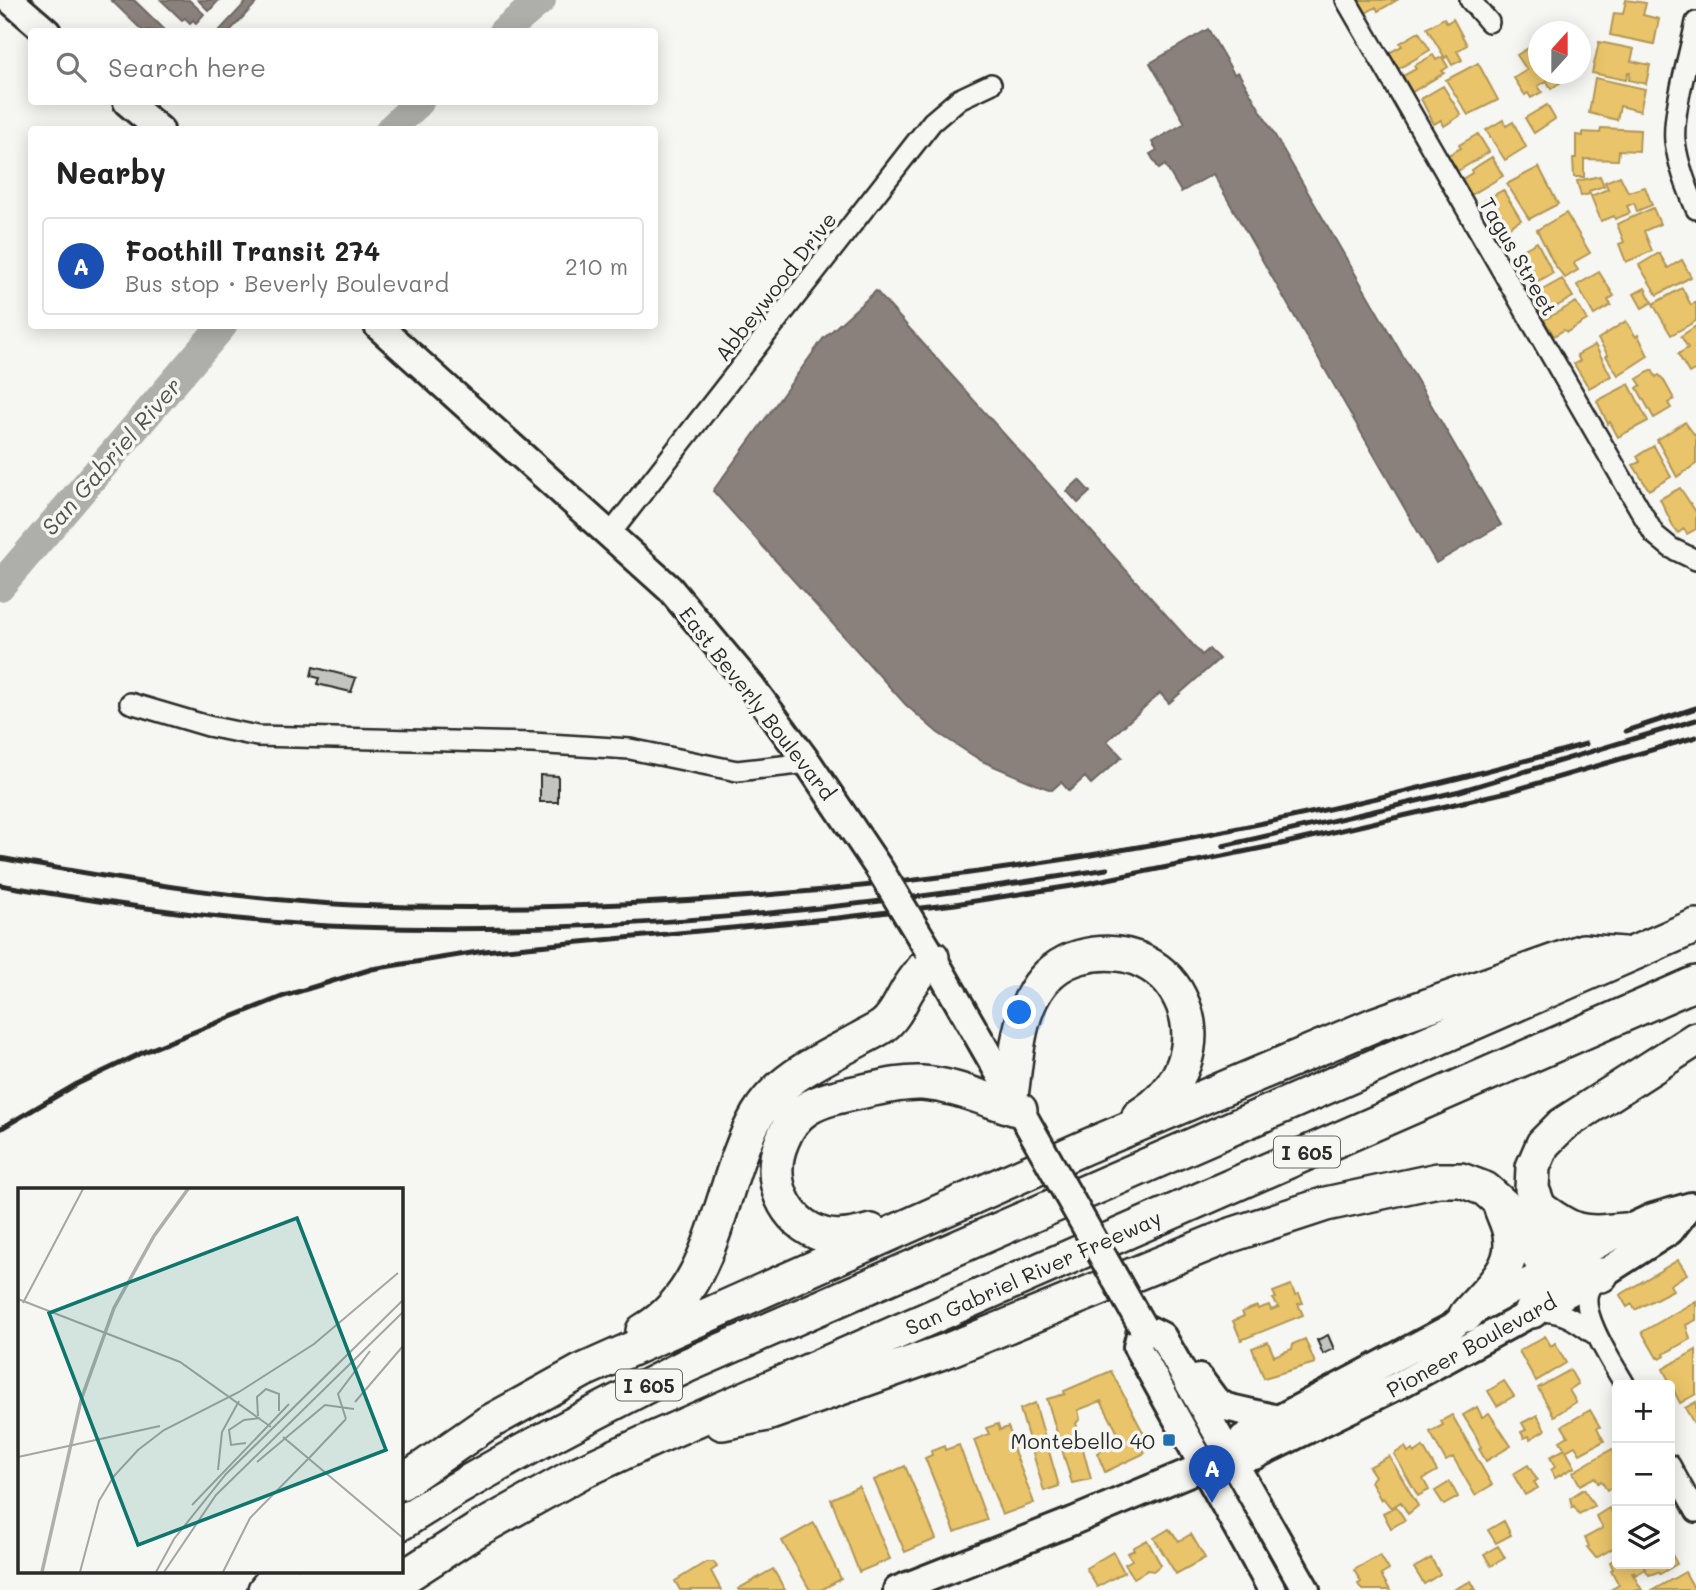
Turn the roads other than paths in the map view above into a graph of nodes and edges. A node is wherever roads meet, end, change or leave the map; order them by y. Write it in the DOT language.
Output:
graph roads {
  1 [pos="10,0"];
  2 [pos="1346,0"];
  3 [pos="1470,0"];
  4 [pos="1489,22"];
  5 [pos="1696,22"];
  6 [pos="42,28"];
  7 [pos="1692,66"];
  8 [pos="991,84"];
  9 [pos="131,105"];
  10 [pos="155,126"];
  11 [pos="1696,209"];
  12 [pos="381,329"];
  13 [pos="611,533"];
  14 [pos="1696,560"];
  15 [pos="130,703"];
  16 [pos="808,763"];
  17 [pos="1696,926"];
  18 [pos="931,954"];
  19 [pos="1633,954"];
  20 [pos="1696,983"];
  21 [pos="1696,1039"];
  22 [pos="1019,1108"];
  23 [pos="1083,1149"];
  24 [pos="1497,1199"];
  25 [pos="954,1205"];
  26 [pos="1537,1206"];
  27 [pos="1692,1206"];
  28 [pos="1625,1230"];
  29 [pos="1554,1267"];
  30 [pos="909,1269"];
  31 [pos="1601,1275"];
  32 [pos="1532,1311"];
  33 [pos="1466,1315"];
  34 [pos="919,1321"];
  35 [pos="1142,1326"];
  36 [pos="1598,1336"];
  37 [pos="1172,1354"];
  38 [pos="582,1371"];
  39 [pos="1622,1380"];
  40 [pos="1278,1419"];
  41 [pos="655,1438"];
  42 [pos="1234,1453"];
  43 [pos="1203,1466"];
  44 [pos="1675,1474"];
  45 [pos="402,1482"];
  46 [pos="1696,1512"];
  47 [pos="402,1522"];
  48 [pos="402,1541"];
  49 [pos="402,1552"];
  50 [pos="280,1572"];
  51 [pos="324,1572"];
  52 [pos="351,1572"];
  53 [pos="370,1572"];
  54 [pos="265,1590"];
  55 [pos="296,1590"];
  56 [pos="324,1590"];
  57 [pos="342,1590"];
  58 [pos="384,1590"];
  59 [pos="897,1590"];
  60 [pos="1272,1590"];
  61 [pos="1306,1590"];
  1 -- 6 [label="main road"];
  2 -- 14 [label="street, Tagus Street"];
  3 -- 4 [label="street"];
  5 -- 7 [label="street"];
  7 -- 11 [label="street"];
  8 -- 13 [label="street, Abbeywood Drive"];
  9 -- 10 [label="main road"];
  12 -- 13 [label="main road, East Beverly Boulevard"];
  13 -- 16 [label="main road, East Beverly Boulevard"];
  15 -- 16 [label="street"];
  16 -- 18 [label="main road, East Beverly Boulevard, bridge"];
  17 -- 19 [label="highway, I 605"];
  18 -- 22 [label="main road, East Beverly Boulevard"];
  18 -- 38 [label="highway"];
  19 -- 23 [label="highway"];
  19 -- 30 [label="highway, I 605"];
  20 -- 34 [label="highway, San Gabriel River Freeway / I 605"];
  21 -- 26 [label="highway"];
  22 -- 23 [label="highway"];
  22 -- 25 [label="highway"];
  22 -- 35 [label="main road, East Beverly Boulevard, bridge"];
  23 -- 25 [label="highway"];
  24 -- 29 [label="highway"];
  24 -- 33 [label="highway"];
  24 -- 41 [label="highway"];
  25 -- 38 [label="highway"];
  26 -- 28 [label="highway"];
  26 -- 29 [label="highway"];
  27 -- 28 [label="main road, Pioneer Boulevard"];
  27 -- 31 [label="main road, Pioneer Boulevard"];
  28 -- 29 [label="main road, Pioneer Boulevard"];
  29 -- 31 [label="highway"];
  29 -- 32 [label="highway"];
  29 -- 33 [label="main road, Pioneer Boulevard"];
  30 -- 47 [label="highway, I 605"];
  30 -- 48 [label="highway"];
  31 -- 32 [label="main road, Pioneer Boulevard"];
  31 -- 36 [label="street"];
  32 -- 36 [label="street"];
  32 -- 42 [label="main road, Pioneer Boulevard"];
  33 -- 40 [label="main road, Pioneer Boulevard"];
  34 -- 41 [label="highway, San Gabriel River Freeway / I 605"];
  34 -- 49 [label="highway"];
  35 -- 37 [label="main road"];
  35 -- 43 [label="main road"];
  36 -- 39 [label="street"];
  37 -- 40 [label="main road"];
  37 -- 42 [label="main road"];
  38 -- 45 [label="highway"];
  40 -- 42 [label="main road, Pioneer Boulevard"];
  41 -- 58 [label="highway, San Gabriel River Freeway / I 605"];
  42 -- 43 [label="main road, Pioneer Boulevard"];
  42 -- 61 [label="main road"];
  43 -- 59 [label="main road, Pioneer Boulevard"];
  43 -- 60 [label="main road"];
  44 -- 46 [label="street"];
  50 -- 54 [label="highway"];
  51 -- 55 [label="highway"];
  52 -- 56 [label="highway"];
  53 -- 57 [label="highway"];
}
